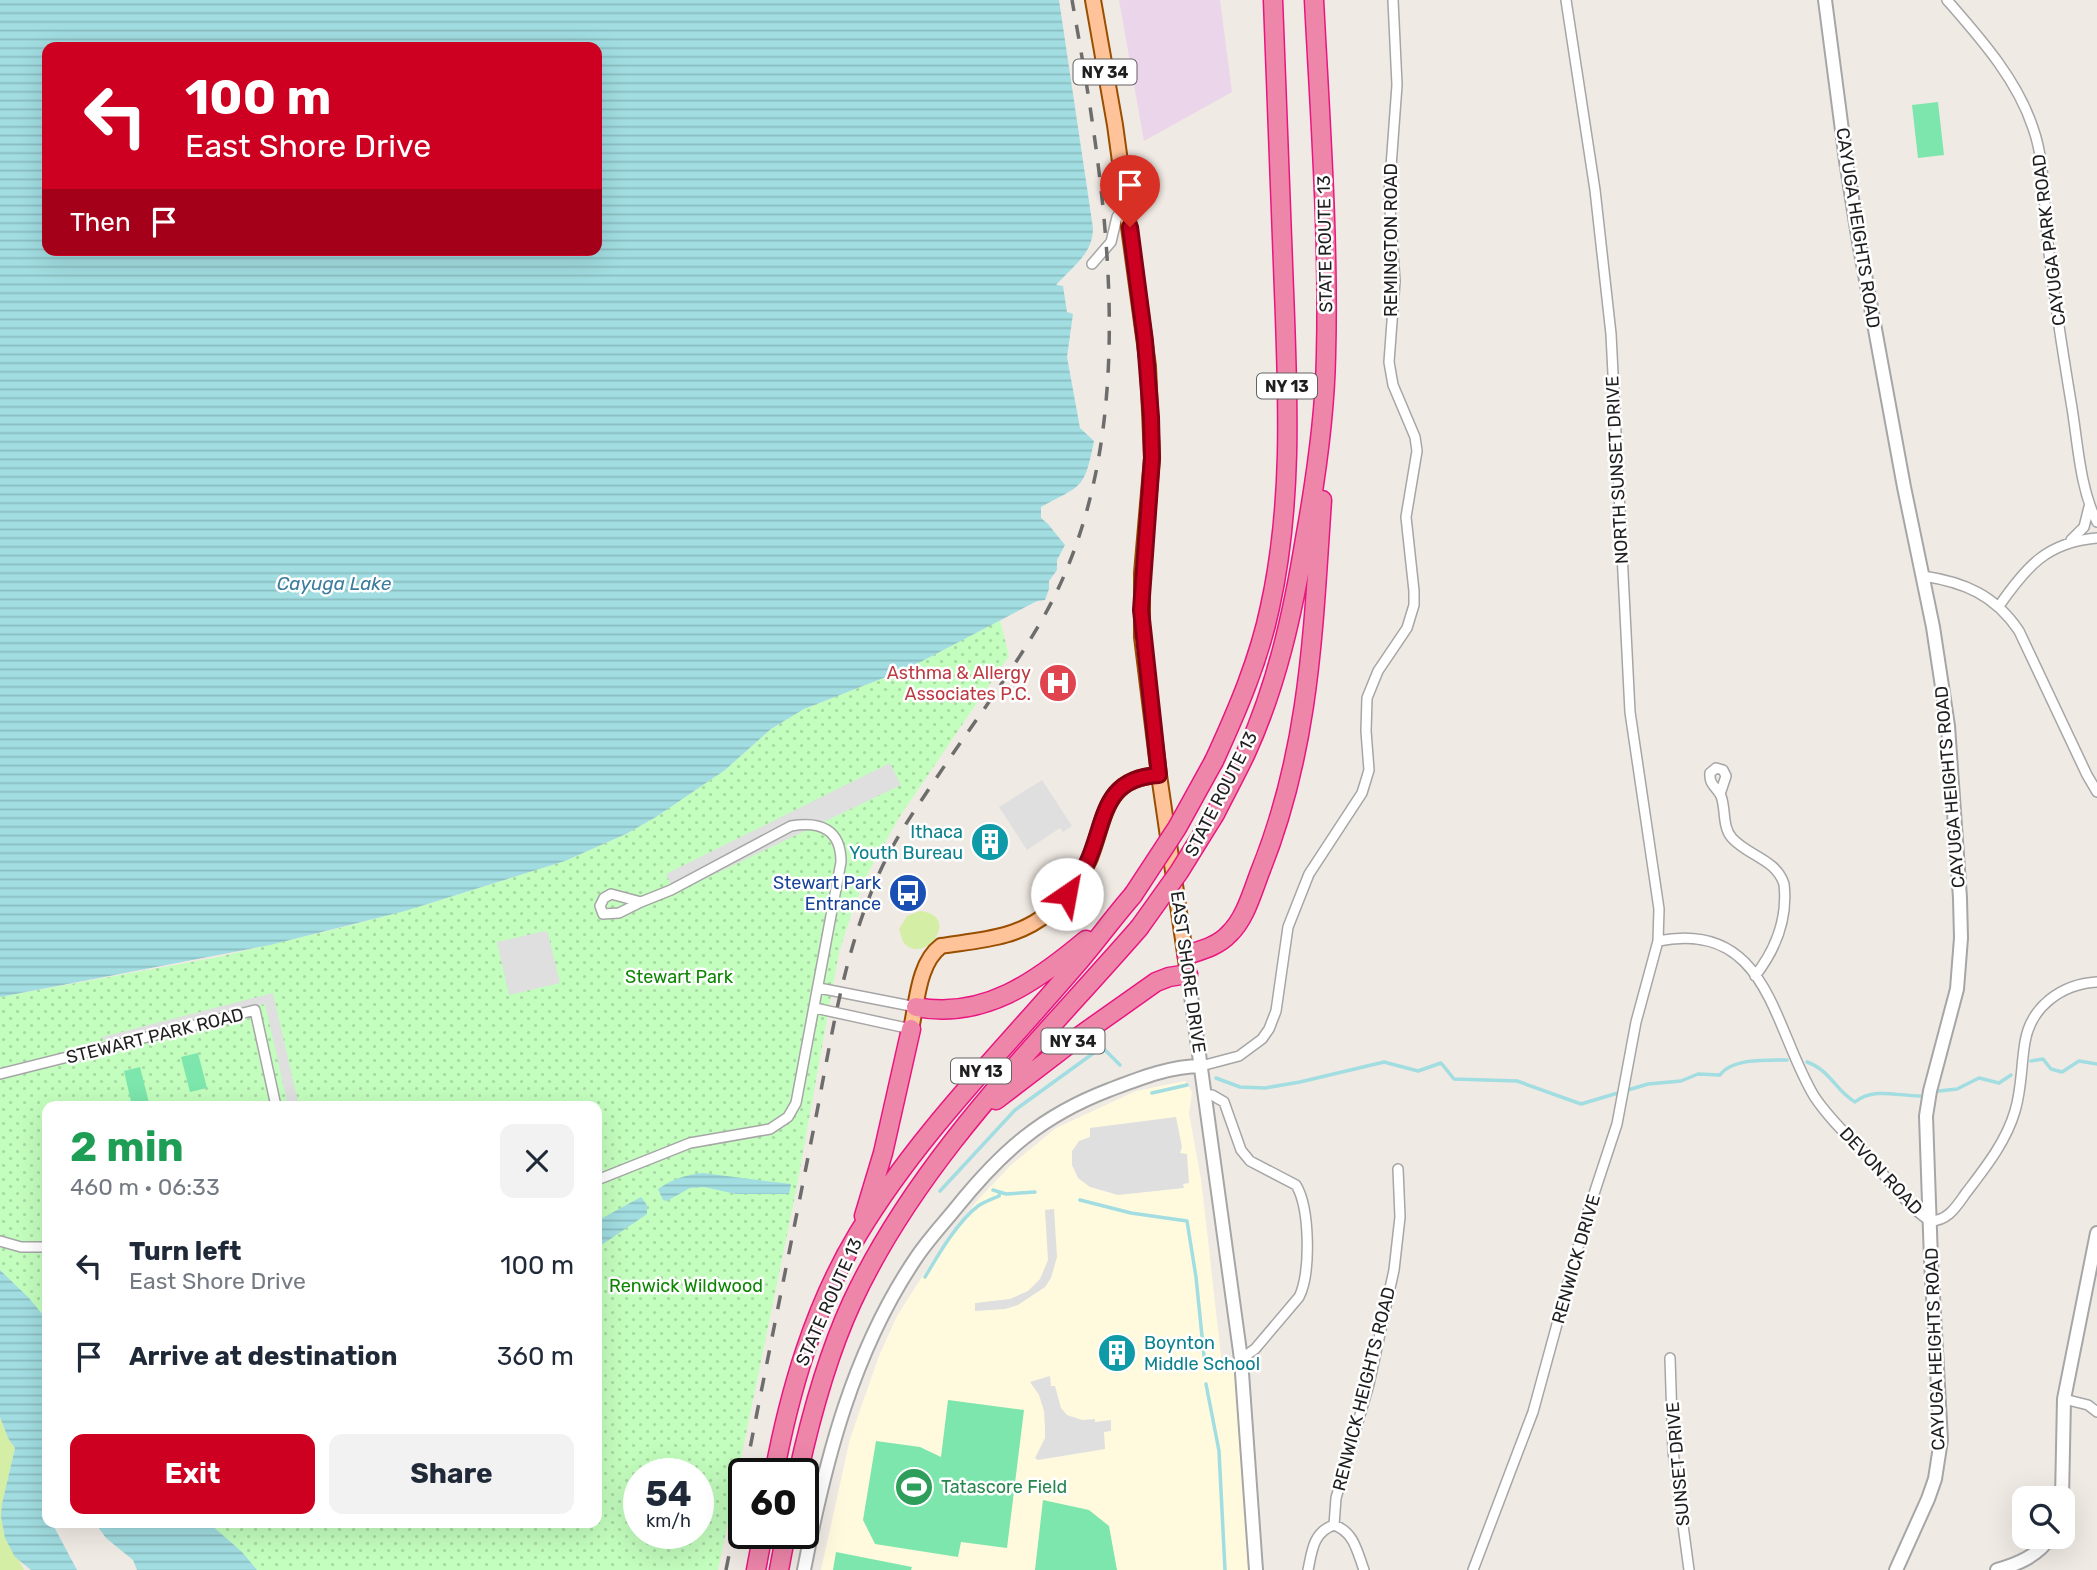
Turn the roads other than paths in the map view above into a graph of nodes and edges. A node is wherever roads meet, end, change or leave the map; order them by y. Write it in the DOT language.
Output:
graph roads {
  1 [pos="1093,0"];
  2 [pos="1273,0"];
  3 [pos="1314,0"];
  4 [pos="1393,0"];
  5 [pos="1566,0"];
  6 [pos="1825,0"];
  7 [pos="1947,0"];
  8 [pos="1126,204"];
  9 [pos="1092,264"];
  10 [pos="1323,419"];
  11 [pos="2089,506"];
  12 [pos="2097,522"];
  13 [pos="2097,538"];
  14 [pos="2071,540"];
  15 [pos="1923,576"];
  16 [pos="1999,606"];
  17 [pos="1159,775"];
  18 [pos="2097,792"];
  19 [pos="1720,794"];
  20 [pos="641,902"];
  21 [pos="1116,915"];
  22 [pos="1658,942"];
  23 [pos="1187,955"];
  24 [pos="1188,974"];
  25 [pos="1755,976"];
  26 [pos="2097,982"];
  27 [pos="819,989"];
  28 [pos="916,1007"];
  29 [pos="815,1008"];
  30 [pos="911,1029"];
  31 [pos="1201,1066"];
  32 [pos="0,1074"];
  33 [pos="1205,1096"];
  34 [pos="275,1101"];
  35 [pos="966,1124"];
  36 [pos="1398,1169"];
  37 [pos="602,1178"];
  38 [pos="1930,1221"];
  39 [pos="2097,1233"];
  40 [pos="858,1235"];
  41 [pos="0,1241"];
  42 [pos="42,1247"];
  43 [pos="1670,1358"];
  44 [pos="1241,1359"];
  45 [pos="2064,1399"];
  46 [pos="2097,1412"];
  47 [pos="777,1458"];
  48 [pos="802,1458"];
  49 [pos="2062,1486"];
  50 [pos="1334,1525"];
  51 [pos="760,1549"];
  52 [pos="783,1549"];
  53 [pos="2039,1549"];
  54 [pos="756,1570"];
  55 [pos="779,1570"];
  56 [pos="804,1570"];
  57 [pos="1256,1570"];
  58 [pos="1308,1570"];
  59 [pos="1364,1570"];
  60 [pos="1473,1570"];
  61 [pos="1689,1570"];
  62 [pos="1896,1570"];
  63 [pos="1997,1570"];
  1 -- 8 [label="main road, EAST SHORE DRIVE / NY 34"];
  2 -- 21 [label="highway, STATE ROUTE 13 / NY 13, bridge"];
  3 -- 10 [label="highway, STATE ROUTE 13 / NY 13"];
  4 -- 31 [label="street, REMINGTON ROAD"];
  5 -- 22 [label="street, NORTH SUNSET DRIVE"];
  6 -- 15 [label="street, CAYUGA HEIGHTS ROAD"];
  7 -- 11 [label="street, CAYUGA PARK ROAD"];
  8 -- 9 [label="street"];
  8 -- 17 [label="main road, EAST SHORE DRIVE / NY 34"];
  10 -- 23 [label="highway"];
  10 -- 35 [label="highway, STATE ROUTE 13 / NY 13, bridge"];
  11 -- 12 [label="street, CAYUGA PARK ROAD"];
  11 -- 14 [label="street"];
  13 -- 14 [label="street"];
  14 -- 16 [label="street"];
  15 -- 16 [label="street"];
  15 -- 38 [label="street, CAYUGA HEIGHTS ROAD"];
  16 -- 18 [label="street"];
  17 -- 23 [label="main road, EAST SHORE DRIVE / NY 34"];
  17 -- 28 [label="main road"];
  19 -- 25 [label="street"];
  20 -- 27 [label="street"];
  21 -- 28 [label="highway"];
  21 -- 40 [label="highway, STATE ROUTE 13 / NY 13"];
  22 -- 25 [label="street, DEVON ROAD"];
  22 -- 60 [label="street, RENWICK DRIVE"];
  23 -- 24 [label="main road, EAST SHORE DRIVE / NY 34"];
  24 -- 31 [label="street, EAST SHORE DRIVE"];
  24 -- 35 [label="highway, NY 34"];
  25 -- 38 [label="street, DEVON ROAD"];
  26 -- 38 [label="street, DEVON ROAD"];
  27 -- 28 [label="street"];
  27 -- 29 [label="street"];
  28 -- 30 [label="main road"];
  29 -- 30 [label="street"];
  29 -- 37 [label="street"];
  30 -- 40 [label="highway"];
  31 -- 33 [label="street, EAST SHORE DRIVE"];
  31 -- 56 [label="street"];
  32 -- 34 [label="street, STEWART PARK ROAD"];
  33 -- 44 [label="street, EAST SHORE DRIVE"];
  33 -- 44 [label="street"];
  35 -- 48 [label="highway, STATE ROUTE 13 / NY 13"];
  36 -- 50 [label="street, RENWICK HEIGHTS ROAD"];
  38 -- 62 [label="street, CAYUGA HEIGHTS ROAD"];
  39 -- 45 [label="street"];
  40 -- 47 [label="highway, STATE ROUTE 13 / NY 13"];
  41 -- 42 [label="street"];
  43 -- 61 [label="street, SUNSET DRIVE"];
  44 -- 57 [label="street, EAST SHORE DRIVE"];
  45 -- 46 [label="street"];
  45 -- 49 [label="street"];
  50 -- 58 [label="street"];
  50 -- 59 [label="street"];
  51 -- 54 [label="highway"];
  52 -- 55 [label="highway"];
  53 -- 63 [label="street"];
}
